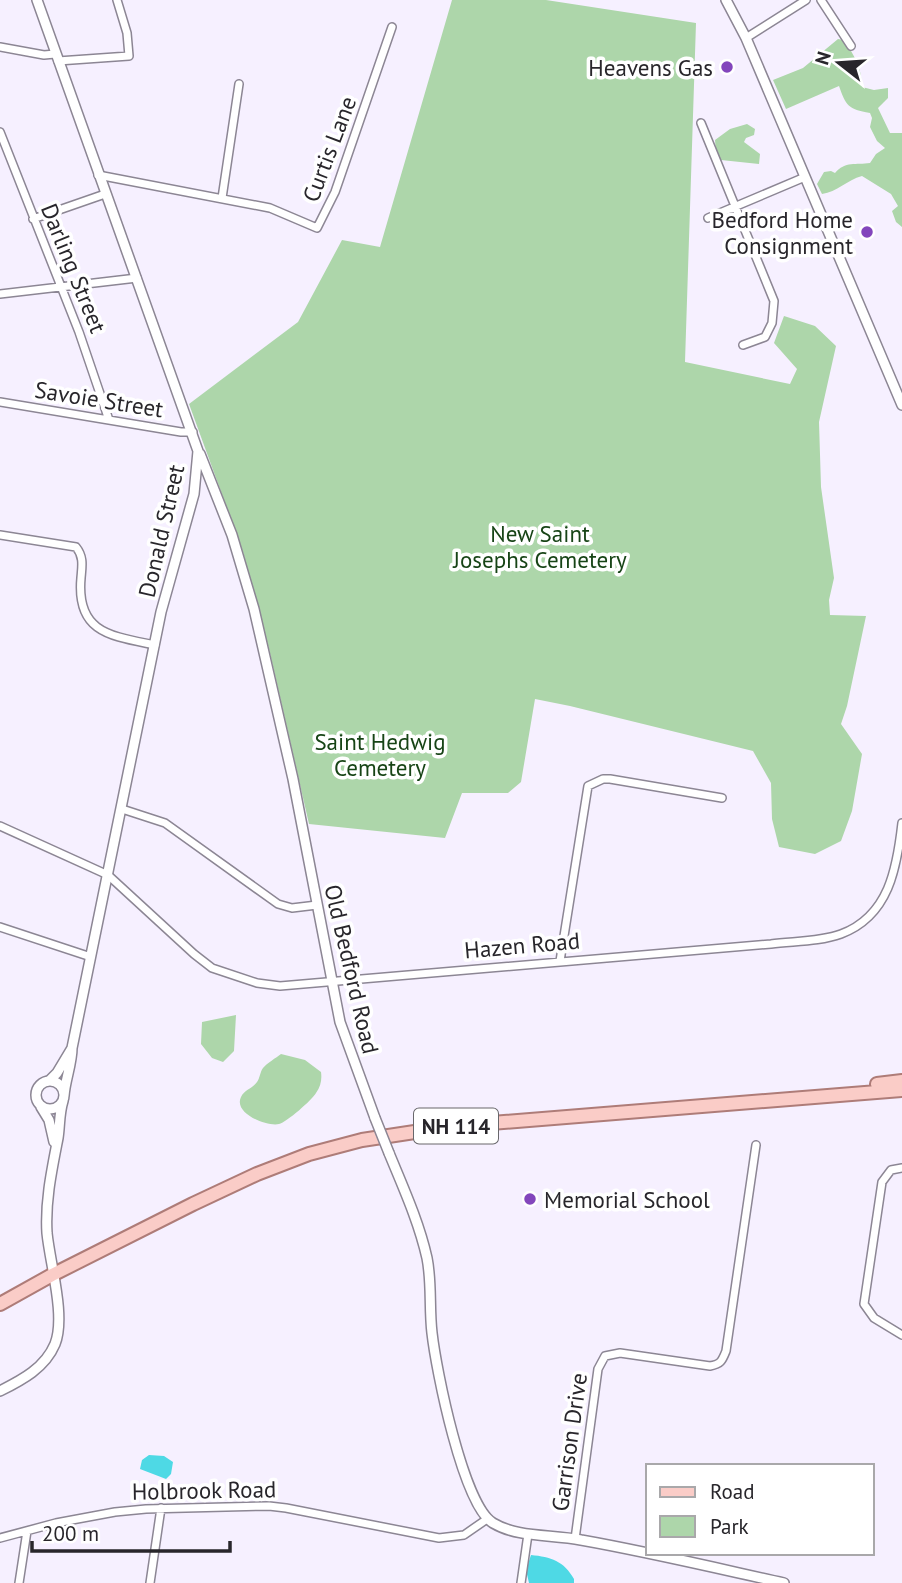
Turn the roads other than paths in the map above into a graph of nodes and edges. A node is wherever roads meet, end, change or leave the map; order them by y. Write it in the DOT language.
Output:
graph roads {
  1 [pos="37,0"];
  2 [pos="117,0"];
  3 [pos="726,0"];
  4 [pos="806,0"];
  5 [pos="821,0"];
  6 [pos="392,27"];
  7 [pos="746,38"];
  8 [pos="851,46"];
  9 [pos="0,47"];
  10 [pos="56,58"];
  11 [pos="239,83"];
  12 [pos="701,123"];
  13 [pos="0,132"];
  14 [pos="98,175"];
  15 [pos="806,177"];
  16 [pos="105,194"];
  17 [pos="222,198"];
  18 [pos="735,206"];
  19 [pos="708,218"];
  20 [pos="33,219"];
  21 [pos="136,278"];
  22 [pos="61,287"];
  23 [pos="0,294"];
  24 [pos="743,345"];
  25 [pos="0,402"];
  26 [pos="902,403"];
  27 [pos="109,420"];
  28 [pos="193,432"];
  29 [pos="198,451"];
  30 [pos="212,484"];
  31 [pos="194,494"];
  32 [pos="0,535"];
  33 [pos="155,645"];
  34 [pos="722,799"];
  35 [pos="122,809"];
  36 [pos="902,823"];
  37 [pos="0,826"];
  38 [pos="108,875"];
  39 [pos="317,905"];
  40 [pos="0,927"];
  41 [pos="91,957"];
  42 [pos="560,961"];
  43 [pos="331,981"];
  44 [pos="72,1048"];
  45 [pos="49,1081"];
  46 [pos="902,1081"];
  47 [pos="902,1090"];
  48 [pos="64,1099"];
  49 [pos="731,1103"];
  50 [pos="40,1105"];
  51 [pos="756,1145"];
  52 [pos="55,1151"];
  53 [pos="902,1168"];
  54 [pos="52,1275"];
  55 [pos="0,1304"];
  56 [pos="902,1335"];
  57 [pos="0,1391"];
  58 [pos="161,1508"];
  59 [pos="487,1519"];
  60 [pos="27,1531"];
  61 [pos="528,1534"];
  62 [pos="0,1538"];
  63 [pos="575,1539"];
  64 [pos="646,1554"];
  65 [pos="651,1555"];
  66 [pos="19,1583"];
  67 [pos="150,1583"];
  68 [pos="520,1583"];
  69 [pos="784,1583"];
  1 -- 10 [label="street, Donald Street"];
  2 -- 10 [label="street"];
  3 -- 7 [label="street"];
  4 -- 7 [label="street"];
  5 -- 8 [label="street"];
  6 -- 17 [label="street, Curtis Lane"];
  7 -- 15 [label="street"];
  9 -- 10 [label="street"];
  10 -- 14 [label="street, Donald Street"];
  11 -- 17 [label="street"];
  12 -- 18 [label="street"];
  13 -- 20 [label="street, Darling Street"];
  14 -- 16 [label="street, Donald Street"];
  14 -- 17 [label="street, Curtis Lane"];
  15 -- 18 [label="street"];
  15 -- 26 [label="street"];
  16 -- 20 [label="street"];
  16 -- 21 [label="street, Donald Street"];
  18 -- 19 [label="street"];
  18 -- 24 [label="street"];
  20 -- 22 [label="street, Darling Street"];
  21 -- 22 [label="street"];
  21 -- 28 [label="street, Donald Street"];
  22 -- 23 [label="street"];
  22 -- 27 [label="street, Darling Street"];
  25 -- 27 [label="street, Savoie Street"];
  27 -- 28 [label="street, Savoie Street"];
  28 -- 29 [label="street, Donald Street"];
  29 -- 30 [label="street, Old Bedford Road"];
  29 -- 31 [label="street, Donald Street"];
  30 -- 31 [label="street"];
  30 -- 39 [label="street, Old Bedford Road"];
  31 -- 33 [label="street, Donald Street"];
  32 -- 33 [label="street"];
  33 -- 35 [label="street, Donald Street"];
  34 -- 42 [label="street"];
  35 -- 38 [label="street, Donald Street"];
  35 -- 39 [label="street"];
  36 -- 42 [label="street, Hazen Road"];
  37 -- 38 [label="street, Hazen Road"];
  38 -- 41 [label="street, Donald Street"];
  38 -- 43 [label="street, Hazen Road"];
  39 -- 43 [label="street, Old Bedford Road"];
  40 -- 41 [label="street"];
  41 -- 44 [label="street, Donald Street"];
  42 -- 43 [label="street, Hazen Road"];
  43 -- 59 [label="street, Old Bedford Road, bridge"];
  44 -- 45 [label="street, Donald Street"];
  44 -- 48 [label="street, Donald Street"];
  45 -- 48 [label="street"];
  45 -- 50 [label="street, Donald Street"];
  46 -- 49 [label="main road, NH 114"];
  47 -- 49 [label="main road, NH 114"];
  48 -- 50 [label="street"];
  48 -- 52 [label="street, Donald Street"];
  49 -- 54 [label="main road, NH 114"];
  50 -- 52 [label="street, Donald Street"];
  51 -- 63 [label="street, Garrison Drive"];
  52 -- 54 [label="street, Donald Street"];
  53 -- 56 [label="street"];
  54 -- 55 [label="main road, NH 114"];
  54 -- 57 [label="street, Donald Street"];
  58 -- 59 [label="street, Holbrook Road"];
  58 -- 60 [label="street, Holbrook Road"];
  58 -- 67 [label="street"];
  59 -- 61 [label="street"];
  60 -- 62 [label="street, Holbrook Road"];
  60 -- 66 [label="street"];
  61 -- 63 [label="street"];
  61 -- 68 [label="street"];
  63 -- 64 [label="street"];
  65 -- 69 [label="street"];
}
